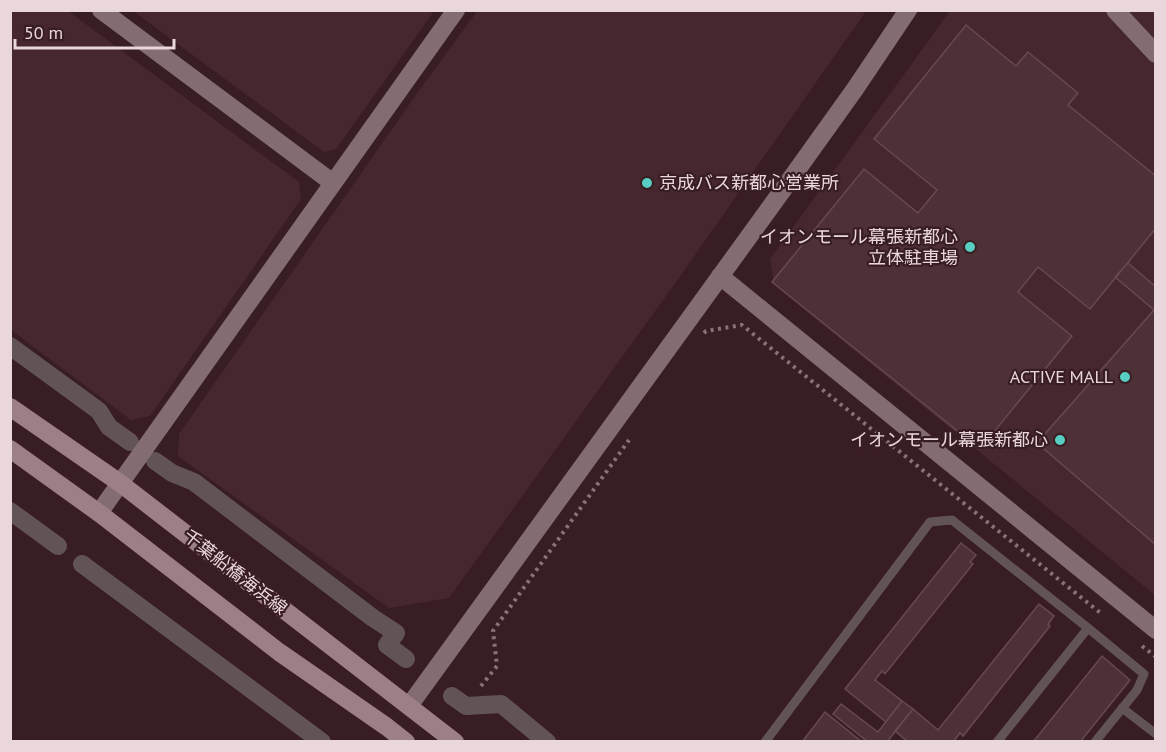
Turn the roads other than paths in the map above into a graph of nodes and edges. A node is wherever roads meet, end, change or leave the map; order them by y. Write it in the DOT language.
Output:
graph roads {
  1 [pos="101,10"];
  2 [pos="456,10"];
  3 [pos="908,10"];
  4 [pos="1115,10"];
  5 [pos="1155,54"];
  6 [pos="333,183"];
  7 [pos="720,276"];
  8 [pos="10,346"];
  9 [pos="10,406"];
  10 [pos="130,442"];
  11 [pos="10,449"];
  12 [pos="155,461"];
  13 [pos="120,483"];
  14 [pos="10,511"];
  15 [pos="99,513"];
  16 [pos="58,546"];
  17 [pos="82,564"];
  18 [pos="1088,628"];
  19 [pos="1155,630"];
  20 [pos="406,659"];
  21 [pos="459,701"];
  22 [pos="409,706"];
  23 [pos="1122,708"];
  24 [pos="1155,734"];
  25 [pos="322,741"];
  26 [pos="406,741"];
  27 [pos="455,741"];
  28 [pos="547,741"];
  29 [pos="765,741"];
  30 [pos="997,741"];
  31 [pos="1095,741"];
  1 -- 6 [label="street"];
  2 -- 6 [label="street"];
  3 -- 7 [label="street"];
  4 -- 5 [label="street"];
  6 -- 13 [label="street"];
  7 -- 19 [label="street"];
  7 -- 22 [label="street"];
  8 -- 10 [label="street"];
  9 -- 13 [label="main road, 千葉船橋海浜線"];
  11 -- 15 [label="main road, 千葉船橋海浜線"];
  12 -- 20 [label="street"];
  13 -- 15 [label="street"];
  13 -- 22 [label="main road, 千葉船橋海浜線"];
  14 -- 16 [label="street"];
  15 -- 26 [label="main road, 千葉船橋海浜線"];
  17 -- 25 [label="street"];
  18 -- 23 [label="lane"];
  18 -- 29 [label="lane"];
  18 -- 30 [label="lane"];
  21 -- 28 [label="street"];
  22 -- 27 [label="main road, 千葉船橋海浜線"];
  23 -- 24 [label="lane"];
  23 -- 31 [label="lane"];
}
